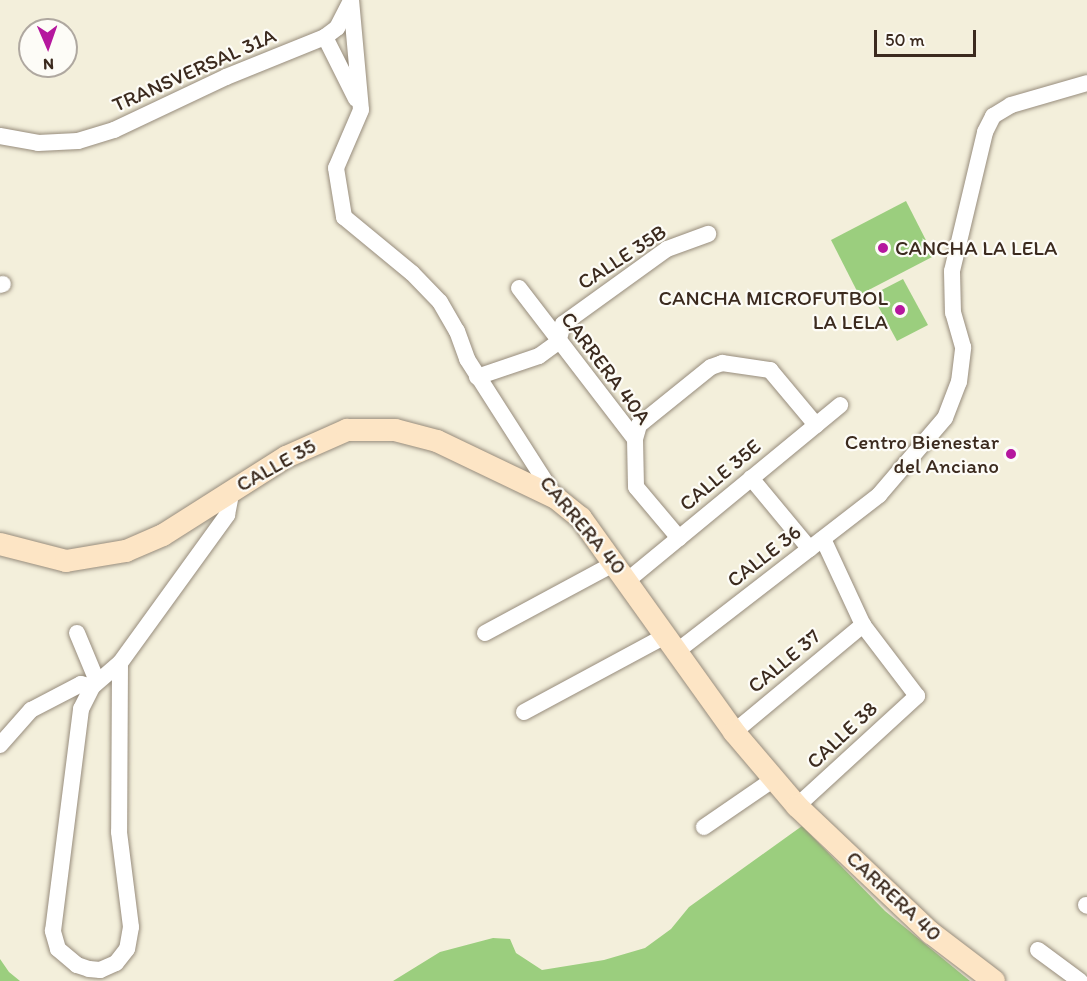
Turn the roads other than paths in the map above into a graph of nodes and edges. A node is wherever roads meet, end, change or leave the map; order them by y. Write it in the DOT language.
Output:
graph roads {
  1 [pos="351,1"];
  2 [pos="325,38"];
  3 [pos="1087,83"];
  4 [pos="361,110"];
  5 [pos="0,136"];
  6 [pos="708,234"];
  7 [pos="519,288"];
  8 [pos="558,342"];
  9 [pos="477,377"];
  10 [pos="840,405"];
  11 [pos="816,425"];
  12 [pos="635,439"];
  13 [pos="751,478"];
  14 [pos="232,490"];
  15 [pos="556,498"];
  16 [pos="679,538"];
  17 [pos="0,544"];
  18 [pos="816,544"];
  19 [pos="622,571"];
  20 [pos="863,625"];
  21 [pos="76,633"];
  22 [pos="485,633"];
  23 [pos="670,644"];
  24 [pos="120,663"];
  25 [pos="94,684"];
  26 [pos="524,712"];
  27 [pos="734,732"];
  28 [pos="0,745"];
  29 [pos="774,779"];
  30 [pos="797,806"];
  31 [pos="704,827"];
  32 [pos="1038,950"];
  33 [pos="994,981"];
  34 [pos="1080,981"];
  1 -- 2 [label="street"];
  1 -- 4 [label="street, CARRERA 40"];
  2 -- 4 [label="street"];
  2 -- 5 [label="street, TRANSVERSAL 31A"];
  3 -- 18 [label="street, CALLE 36"];
  4 -- 9 [label="street, CARRERA 40"];
  6 -- 8 [label="street, CALLE 35B"];
  7 -- 8 [label="street, CARRERA 40A"];
  8 -- 9 [label="street, CALLE 35B"];
  8 -- 12 [label="street, CARRERA 40A"];
  9 -- 15 [label="street, CARRERA 40"];
  10 -- 11 [label="street, CALLE 35E"];
  11 -- 12 [label="street"];
  11 -- 13 [label="street, CALLE 35E"];
  12 -- 16 [label="street, CARRERA 40A"];
  13 -- 16 [label="street, CALLE 35E"];
  13 -- 18 [label="street"];
  14 -- 15 [label="main road, CALLE 35"];
  14 -- 17 [label="main road, CALLE 35"];
  14 -- 24 [label="street"];
  15 -- 19 [label="main road, CARRERA 40"];
  16 -- 19 [label="street, CALLE 35E"];
  18 -- 20 [label="street"];
  18 -- 23 [label="street, CALLE 36"];
  19 -- 22 [label="street, CALLE 35E"];
  19 -- 23 [label="main road, CARRERA 40"];
  20 -- 27 [label="street, CALLE 37"];
  20 -- 30 [label="street, CALLE 38"];
  21 -- 25 [label="street"];
  23 -- 26 [label="street"];
  23 -- 27 [label="main road, CARRERA 40"];
  24 -- 25 [label="street"];
  24 -- 25 [label="street"];
  25 -- 28 [label="street"];
  27 -- 29 [label="main road, CARRERA 40"];
  29 -- 30 [label="main road, CARRERA 40"];
  29 -- 31 [label="street"];
  30 -- 33 [label="main road, CARRERA 40"];
  32 -- 34 [label="street"];
}
